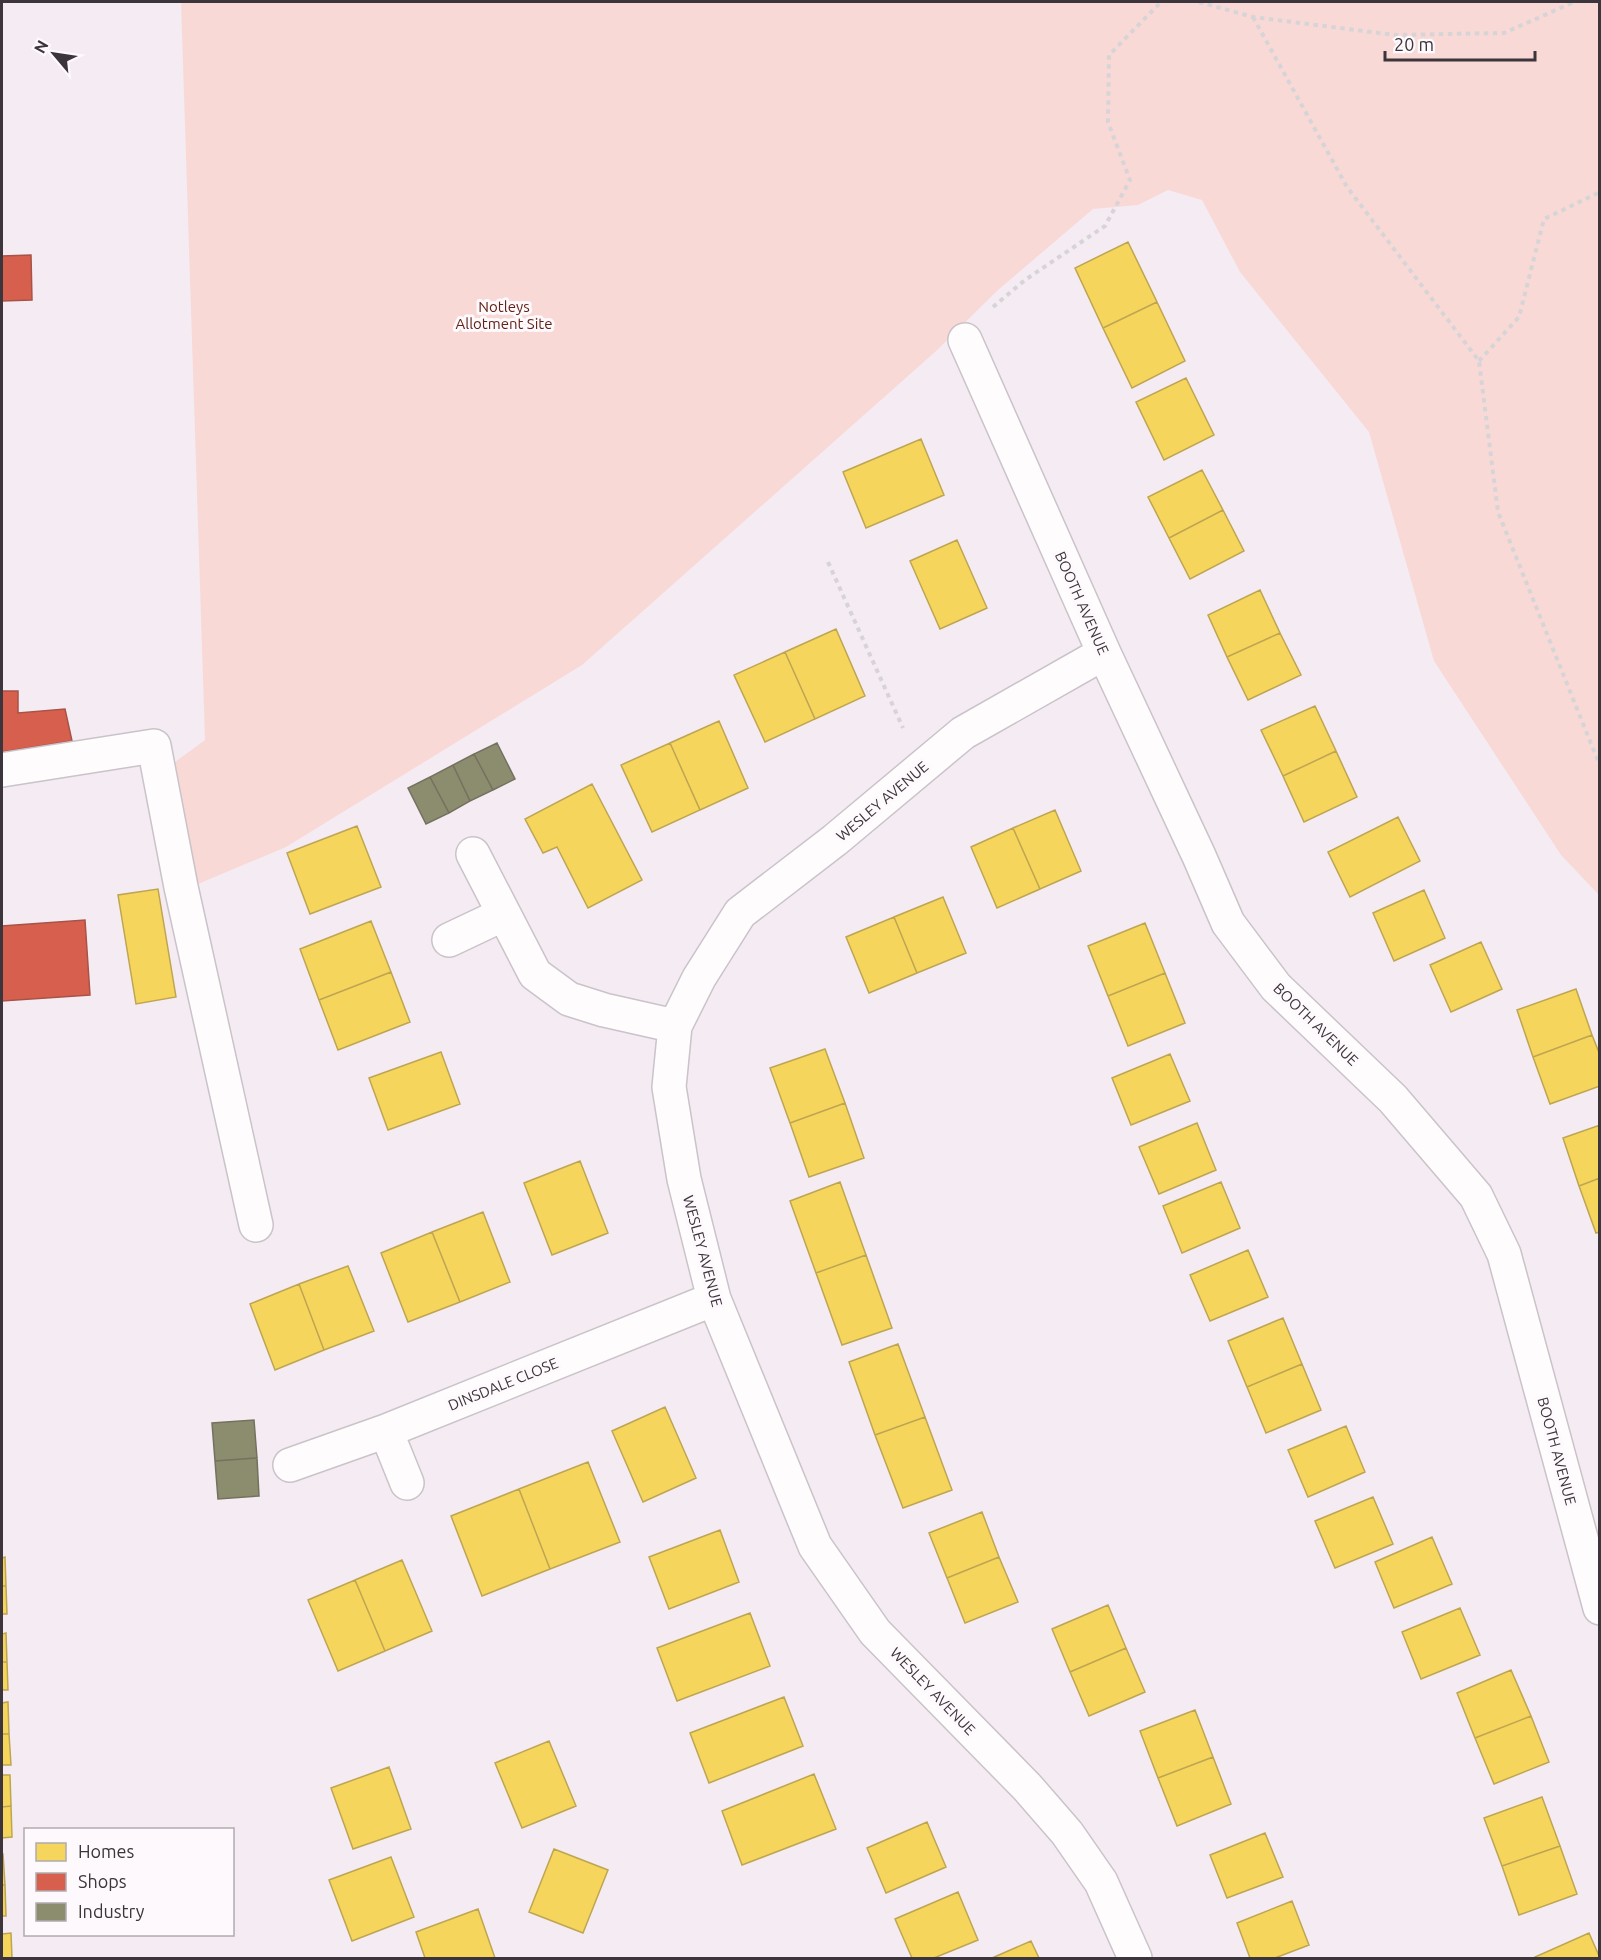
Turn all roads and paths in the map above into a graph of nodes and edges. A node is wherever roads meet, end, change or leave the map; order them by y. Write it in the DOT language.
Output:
graph roads {
  1 [pos="1161,2"];
  2 [pos="1199,2"];
  3 [pos="1574,2"];
  4 [pos="1253,17"];
  5 [pos="1599,192"];
  6 [pos="992,308"];
  7 [pos="965,340"];
  8 [pos="1479,362"];
  9 [pos="828,562"];
  10 [pos="1104,653"];
  11 [pos="1599,766"];
  12 [pos="921,768"];
  13 [pos="2,770"];
  14 [pos="473,854"];
  15 [pos="504,914"];
  16 [pos="450,940"];
  17 [pos="675,1026"];
  18 [pos="256,1225"];
  19 [pos="714,1299"];
  20 [pos="386,1431"];
  21 [pos="290,1465"];
  22 [pos="407,1483"];
  23 [pos="1599,1608"];
  24 [pos="1135,1959"];
  1 -- 6 [label="path"];
  2 -- 4 [label="path"];
  3 -- 4 [label="path"];
  4 -- 8 [label="path"];
  5 -- 8 [label="path"];
  7 -- 10 [label="street, BOOTH AVENUE"];
  8 -- 11 [label="path"];
  9 -- 12 [label="path"];
  10 -- 12 [label="street, WESLEY AVENUE"];
  10 -- 23 [label="street, BOOTH AVENUE"];
  12 -- 17 [label="street, WESLEY AVENUE"];
  13 -- 18 [label="street"];
  14 -- 15 [label="street"];
  15 -- 16 [label="street"];
  15 -- 17 [label="street"];
  17 -- 19 [label="street, WESLEY AVENUE"];
  19 -- 20 [label="street, DINSDALE CLOSE"];
  19 -- 24 [label="street, WESLEY AVENUE"];
  20 -- 21 [label="street, DINSDALE CLOSE"];
  20 -- 22 [label="street"];
}
